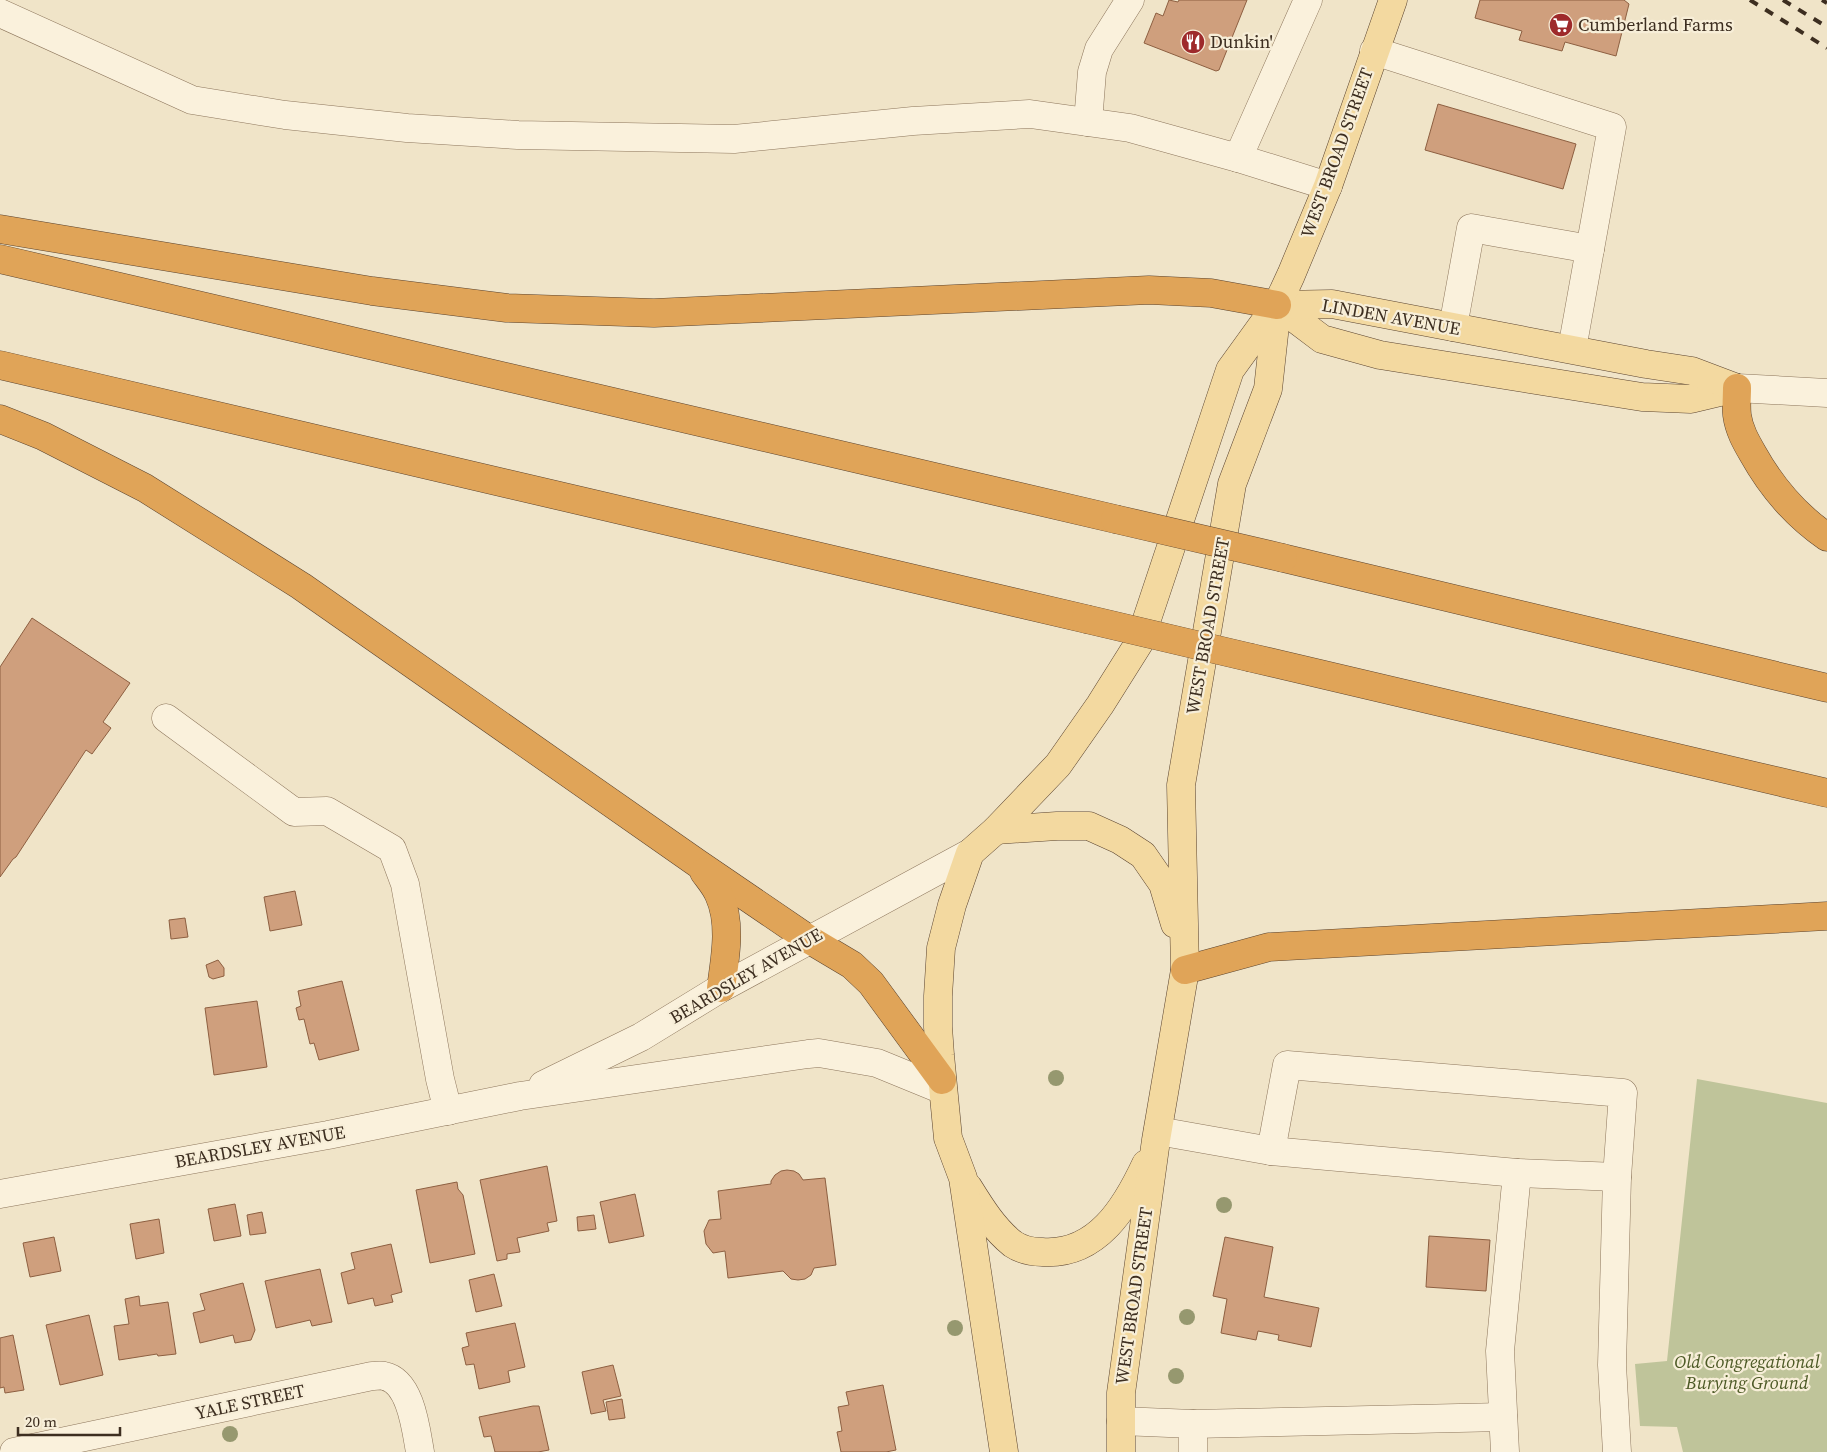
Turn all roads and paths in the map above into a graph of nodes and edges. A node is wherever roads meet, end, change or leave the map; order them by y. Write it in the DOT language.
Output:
graph roads {
  1 [pos="1130,0"];
  2 [pos="1308,0"];
  3 [pos="1393,0"];
  4 [pos="0,13"];
  5 [pos="1374,51"];
  6 [pos="1088,122"];
  7 [pos="1238,158"];
  8 [pos="1328,186"];
  9 [pos="0,229"];
  10 [pos="1590,249"];
  11 [pos="0,259"];
  12 [pos="1277,305"];
  13 [pos="1453,327"];
  14 [pos="1572,349"];
  15 [pos="0,366"];
  16 [pos="1737,388"];
  17 [pos="1827,393"];
  18 [pos="0,419"];
  19 [pos="1827,537"];
  20 [pos="1827,688"];
  21 [pos="166,718"];
  22 [pos="1827,793"];
  23 [pos="996,830"];
  24 [pos="970,853"];
  25 [pos="697,863"];
  26 [pos="1827,916"];
  27 [pos="810,940"];
  28 [pos="1185,962"];
  29 [pos="721,988"];
  30 [pos="943,1085"];
  31 [pos="520,1096"];
  32 [pos="448,1111"];
  33 [pos="1157,1135"];
  34 [pos="1271,1151"];
  35 [pos="1517,1173"];
  36 [pos="1618,1177"];
  37 [pos="962,1178"];
  38 [pos="0,1194"];
  39 [pos="1503,1417"];
  40 [pos="1121,1421"];
  41 [pos="1193,1424"];
  42 [pos="14,1452"];
  43 [pos="420,1452"];
  44 [pos="1004,1452"];
  45 [pos="1121,1452"];
  46 [pos="1193,1452"];
  47 [pos="1505,1452"];
  48 [pos="1617,1452"];
  1 -- 6 [label="street"];
  2 -- 7 [label="street"];
  3 -- 5 [label="main road, WEST BROAD STREET"];
  4 -- 6 [label="street"];
  5 -- 8 [label="main road, WEST BROAD STREET"];
  5 -- 10 [label="street"];
  6 -- 7 [label="street"];
  7 -- 8 [label="street"];
  8 -- 12 [label="main road, WEST BROAD STREET"];
  9 -- 12 [label="highway"];
  10 -- 13 [label="street"];
  10 -- 14 [label="street"];
  11 -- 20 [label="highway, bridge"];
  12 -- 13 [label="main road, LINDEN AVENUE"];
  12 -- 16 [label="main road, LINDEN AVENUE"];
  12 -- 23 [label="main road, WEST BROAD STREET"];
  12 -- 28 [label="main road, WEST BROAD STREET"];
  13 -- 14 [label="main road, LINDEN AVENUE"];
  14 -- 16 [label="main road, LINDEN AVENUE"];
  15 -- 22 [label="highway, bridge"];
  16 -- 17 [label="street, LINDEN AVENUE"];
  16 -- 19 [label="highway"];
  18 -- 25 [label="highway"];
  21 -- 32 [label="street"];
  23 -- 24 [label="main road, WEST BROAD STREET"];
  23 -- 28 [label="main road, WEST BROAD STREET"];
  24 -- 27 [label="street, BEARDSLEY AVENUE"];
  24 -- 30 [label="main road, WEST BROAD STREET"];
  25 -- 27 [label="highway"];
  25 -- 29 [label="highway"];
  26 -- 28 [label="highway"];
  27 -- 29 [label="street, BEARDSLEY AVENUE"];
  27 -- 30 [label="highway"];
  28 -- 33 [label="main road, WEST BROAD STREET"];
  29 -- 31 [label="street, BEARDSLEY AVENUE"];
  30 -- 31 [label="street, BEARDSLEY AVENUE"];
  30 -- 37 [label="main road, WEST BROAD STREET"];
  31 -- 32 [label="street, BEARDSLEY AVENUE"];
  32 -- 38 [label="street, BEARDSLEY AVENUE"];
  33 -- 34 [label="street"];
  33 -- 37 [label="main road, WEST BROAD STREET"];
  33 -- 40 [label="main road, WEST BROAD STREET"];
  34 -- 35 [label="street"];
  34 -- 36 [label="street"];
  35 -- 36 [label="street"];
  35 -- 39 [label="street"];
  36 -- 48 [label="street"];
  37 -- 44 [label="main road, WEST BROAD STREET"];
  39 -- 41 [label="street"];
  39 -- 47 [label="street"];
  40 -- 41 [label="street"];
  40 -- 45 [label="main road, WEST BROAD STREET"];
  41 -- 46 [label="street"];
  42 -- 43 [label="street, YALE STREET"];
}
